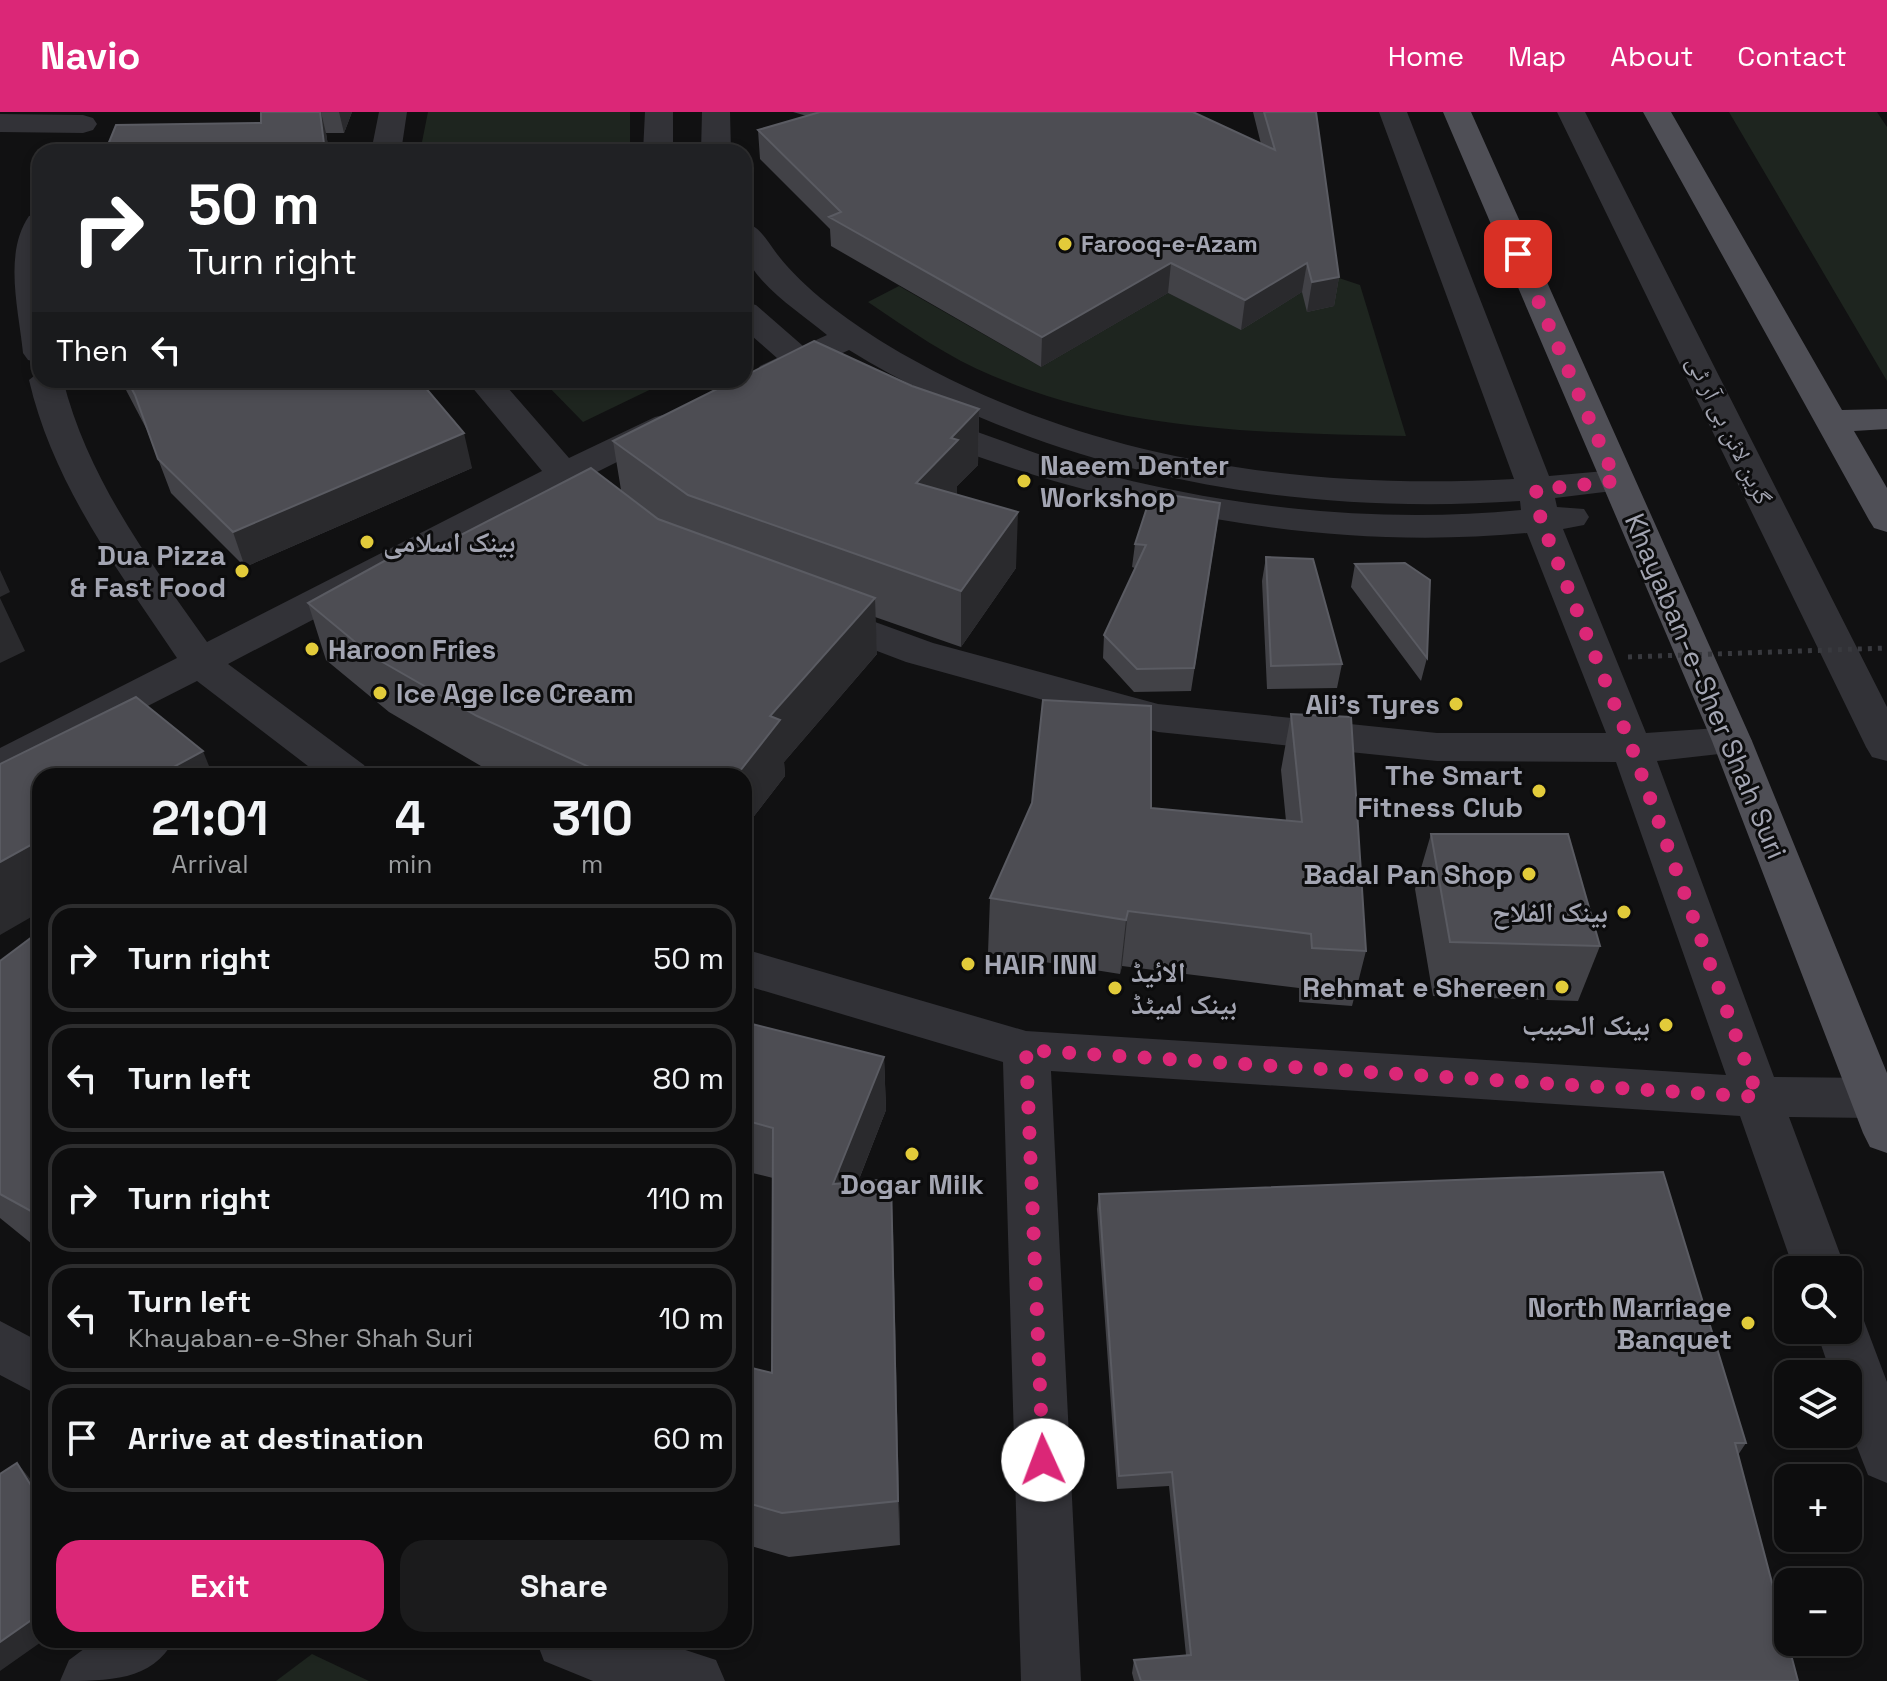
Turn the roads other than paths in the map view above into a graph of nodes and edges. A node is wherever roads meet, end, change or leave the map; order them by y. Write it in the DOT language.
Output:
graph roads {
  1 [pos="393,112"];
  2 [pos="659,112"];
  3 [pos="716,112"];
  4 [pos="1393,112"];
  5 [pos="1457,112"];
  6 [pos="1571,112"];
  7 [pos="1657,112"];
  8 [pos="87,118"];
  9 [pos="0,123"];
  10 [pos="73,144"];
  11 [pos="387,144"];
  12 [pos="658,144"];
  13 [pos="716,144"];
  14 [pos="752,241"];
  15 [pos="32,252"];
  16 [pos="32,288"];
  17 [pos="752,319"];
  18 [pos="849,337"];
  19 [pos="800,360"];
  20 [pos="752,384"];
  21 [pos="48,388"];
  22 [pos="490,388"];
  23 [pos="852,390"];
  24 [pos="703,407"];
  25 [pos="890,412"];
  26 [pos="1887,419"];
  27 [pos="1831,421"];
  28 [pos="1871,464"];
  29 [pos="564,474"];
  30 [pos="1624,495"];
  31 [pos="1539,505"];
  32 [pos="1887,520"];
  33 [pos="645,536"];
  34 [pos="793,605"];
  35 [pos="201,664"];
  36 [pos="1732,741"];
  37 [pos="1887,747"];
  38 [pos="1632,748"];
  39 [pos="0,766"];
  40 [pos="338,768"];
  41 [pos="752,969"];
  42 [pos="1026,1050"];
  43 [pos="1758,1097"];
  44 [pos="1880,1115"];
  45 [pos="1815,1256"];
  46 [pos="1847,1344"];
  47 [pos="0,1345"];
  48 [pos="32,1367"];
  49 [pos="1887,1457"];
  50 [pos="134,1648"];
  51 [pos="584,1648"];
  52 [pos="90,1681"];
  53 [pos="695,1681"];
  54 [pos="1051,1681"];
  1 -- 11 [label="street"];
  2 -- 12 [label="street"];
  3 -- 13 [label="street"];
  4 -- 31 [label="street"];
  5 -- 30 [label="main road, Khayaban-e-Sher Shah Suri"];
  6 -- 37 [label="street, گرین لائن بی آر ٹی"];
  7 -- 27 [label="main road"];
  8 -- 9 [label="street"];
  8 -- 10 [label="street"];
  14 -- 18 [label="street"];
  15 -- 16 [label="street"];
  17 -- 19 [label="street"];
  18 -- 19 [label="street"];
  18 -- 31 [label="street"];
  19 -- 20 [label="street"];
  19 -- 23 [label="street"];
  21 -- 35 [label="street"];
  22 -- 29 [label="street"];
  24 -- 29 [label="street"];
  25 -- 31 [label="street"];
  26 -- 27 [label="main road"];
  27 -- 28 [label="main road"];
  28 -- 32 [label="main road"];
  29 -- 33 [label="street"];
  29 -- 35 [label="street"];
  30 -- 31 [label="street"];
  30 -- 36 [label="main road, Khayaban-e-Sher Shah Suri"];
  31 -- 38 [label="street"];
  34 -- 38 [label="street"];
  35 -- 39 [label="street"];
  35 -- 40 [label="street"];
  36 -- 38 [label="street"];
  36 -- 44 [label="main road, Khayaban-e-Sher Shah Suri"];
  38 -- 43 [label="street"];
  41 -- 42 [label="street"];
  42 -- 43 [label="street"];
  42 -- 54 [label="street"];
  43 -- 44 [label="street"];
  43 -- 45 [label="street"];
  46 -- 49 [label="street"];
  47 -- 48 [label="street"];
  50 -- 52 [label="street"];
  51 -- 53 [label="street"];
}
